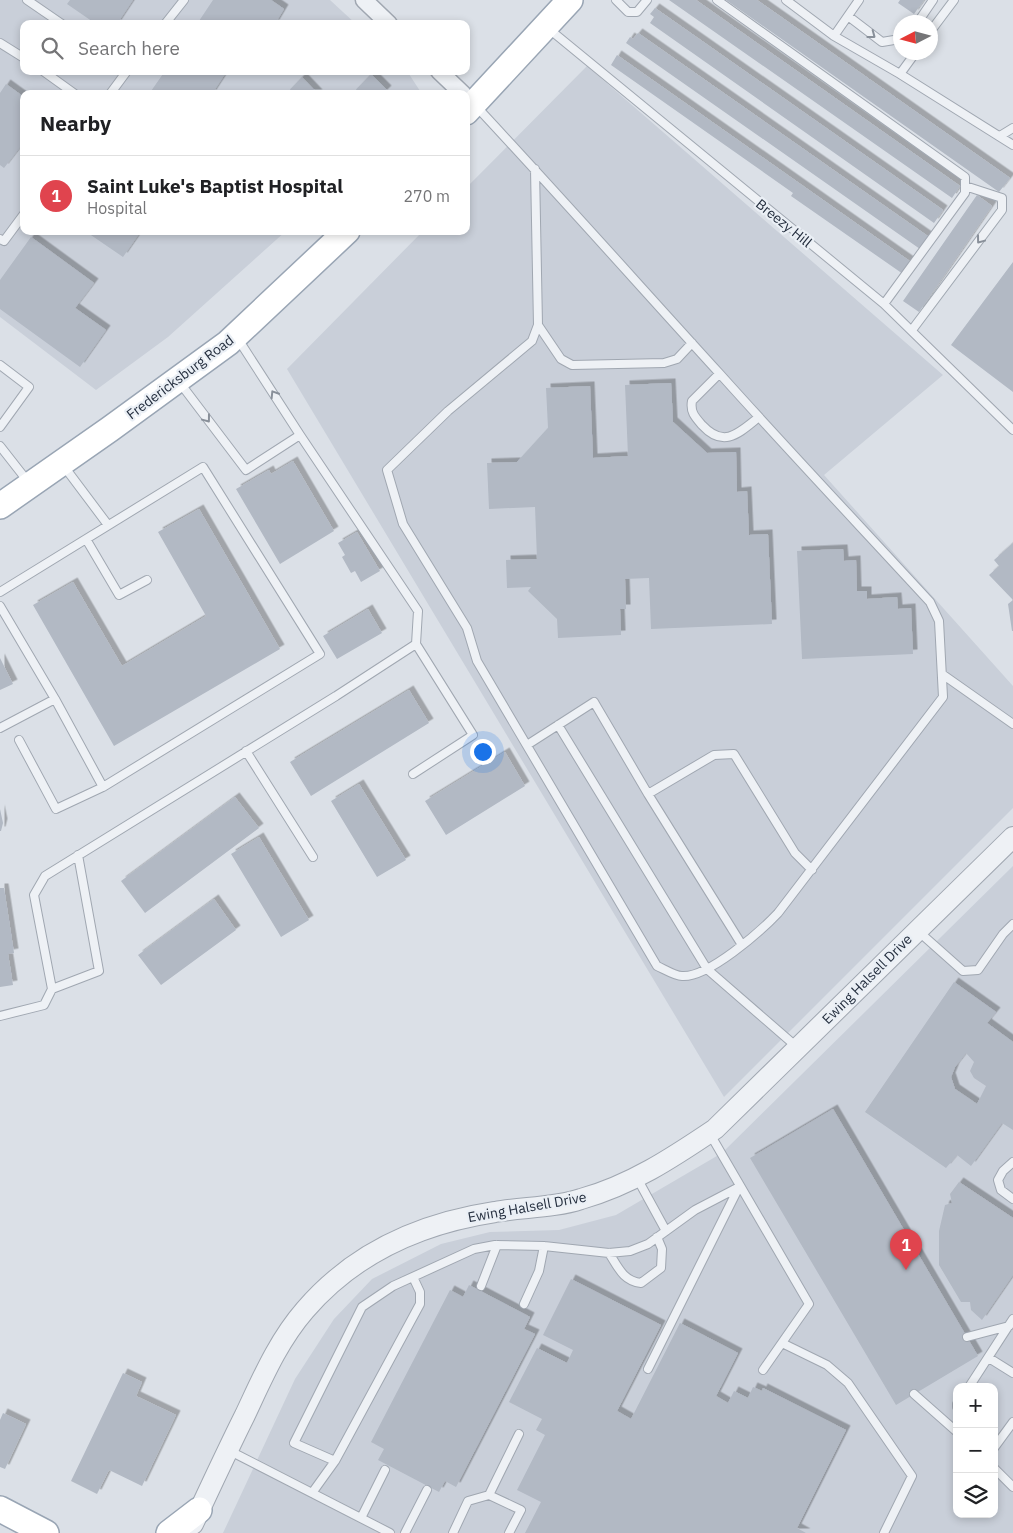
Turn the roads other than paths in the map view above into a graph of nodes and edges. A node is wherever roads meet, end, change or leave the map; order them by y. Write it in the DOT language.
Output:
graph roads {
  1 [pos="28,0"];
  2 [pos="184,0"];
  3 [pos="364,0"];
  4 [pos="570,0"];
  5 [pos="616,0"];
  6 [pos="647,0"];
  7 [pos="717,0"];
  8 [pos="786,0"];
  9 [pos="859,0"];
  10 [pos="933,0"];
  11 [pos="954,0"];
  12 [pos="923,15"];
  13 [pos="848,16"];
  14 [pos="56,20"];
  15 [pos="168,20"];
  16 [pos="386,20"];
  17 [pos="938,21"];
  18 [pos="545,26"];
  19 [pos="834,36"];
  20 [pos="893,40"];
  21 [pos="0,43"];
  22 [pos="20,56"];
  23 [pos="910,60"];
  24 [pos="900,74"];
  25 [pos="49,75"];
  26 [pos="124,75"];
  27 [pos="443,75"];
  28 [pos="69,90"];
  29 [pos="113,90"];
  30 [pos="456,90"];
  31 [pos="470,99"];
  32 [pos="470,105"];
  33 [pos="1013,128"];
  34 [pos="1000,136"];
  35 [pos="1013,144"];
  36 [pos="535,169"];
  37 [pos="965,186"];
  38 [pos="20,219"];
  39 [pos="343,235"];
  40 [pos="1,242"];
  41 [pos="884,304"];
  42 [pos="538,325"];
  43 [pos="912,330"];
  44 [pos="236,335"];
  45 [pos="692,343"];
  46 [pos="0,365"];
  47 [pos="719,374"];
  48 [pos="178,380"];
  49 [pos="759,417"];
  50 [pos="0,428"];
  51 [pos="1013,430"];
  52 [pos="300,435"];
  53 [pos="0,446"];
  54 [pos="61,464"];
  55 [pos="30,485"];
  56 [pos="0,506"];
  57 [pos="108,525"];
  58 [pos="86,538"];
  59 [pos="147,580"];
  60 [pos="0,592"];
  61 [pos="0,606"];
  62 [pos="416,644"];
  63 [pos="942,674"];
  64 [pos="55,699"];
  65 [pos="1013,724"];
  66 [pos="558,725"];
  67 [pos="0,728"];
  68 [pos="19,740"];
  69 [pos="527,745"];
  70 [pos="246,752"];
  71 [pos="413,774"];
  72 [pos="103,787"];
  73 [pos="648,794"];
  74 [pos="1013,836"];
  75 [pos="78,855"];
  76 [pos="313,857"];
  77 [pos="812,870"];
  78 [pos="1013,924"];
  79 [pos="917,930"];
  80 [pos="742,945"];
  81 [pos="707,970"];
  82 [pos="52,989"];
  83 [pos="0,1016"];
  84 [pos="798,1048"];
  85 [pos="709,1133"];
  86 [pos="1013,1162"];
  87 [pos="637,1178"];
  88 [pos="739,1187"];
  89 [pos="1013,1199"];
  90 [pos="666,1231"];
  91 [pos="657,1237"];
  92 [pos="496,1245"];
  93 [pos="544,1246"];
  94 [pos="609,1253"];
  95 [pos="413,1277"];
  96 [pos="481,1286"];
  97 [pos="524,1304"];
  98 [pos="1011,1322"];
  99 [pos="967,1337"];
  100 [pos="782,1343"];
  101 [pos="989,1358"];
  102 [pos="648,1369"];
  103 [pos="763,1370"];
  104 [pos="1013,1373"];
  105 [pos="972,1383"];
  106 [pos="914,1394"];
  107 [pos="1013,1422"];
  108 [pos="953,1428"];
  109 [pos="519,1434"];
  110 [pos="998,1443"];
  111 [pos="228,1450"];
  112 [pos="335,1461"];
  113 [pos="385,1470"];
  114 [pos="998,1472"];
  115 [pos="1013,1487"];
  116 [pos="427,1490"];
  117 [pos="312,1493"];
  118 [pos="489,1495"];
  119 [pos="0,1509"];
  120 [pos="360,1518"];
  121 [pos="200,1522"];
  122 [pos="46,1533"];
  123 [pos="169,1533"];
  124 [pos="188,1533"];
  125 [pos="390,1533"];
  126 [pos="405,1533"];
  127 [pos="453,1533"];
  128 [pos="509,1533"];
  129 [pos="884,1533"];
  1 -- 14 [label="lane"];
  2 -- 15 [label="lane"];
  3 -- 16 [label="street"];
  4 -- 18 [label="main road"];
  5 -- 6 [label="lane"];
  7 -- 37 [label="lane"];
  8 -- 19 [label="lane"];
  9 -- 13 [label="lane"];
  10 -- 12 [label="lane"];
  11 -- 17 [label="lane"];
  13 -- 19 [label="lane"];
  13 -- 20 [label="lane, one-way"];
  18 -- 31 [label="main road"];
  18 -- 41 [label="lane, Breezy Hill"];
  19 -- 24 [label="lane"];
  21 -- 22 [label="lane"];
  23 -- 24 [label="lane"];
  24 -- 34 [label="lane"];
  25 -- 28 [label="lane"];
  26 -- 29 [label="lane"];
  27 -- 30 [label="street"];
  32 -- 36 [label="lane"];
  33 -- 34 [label="lane"];
  34 -- 35 [label="lane"];
  36 -- 42 [label="lane"];
  36 -- 45 [label="lane"];
  37 -- 41 [label="lane"];
  37 -- 43 [label="lane, one-way"];
  38 -- 40 [label="lane"];
  39 -- 44 [label="main road, Fredericksburg Road"];
  41 -- 43 [label="lane, Breezy Hill"];
  42 -- 45 [label="lane"];
  42 -- 69 [label="lane"];
  43 -- 51 [label="lane, Breezy Hill"];
  44 -- 48 [label="main road, Fredericksburg Road"];
  52 -- 44 [label="lane, one-way"];
  45 -- 47 [label="lane"];
  46 -- 50 [label="lane"];
  47 -- 49 [label="lane"];
  47 -- 49 [label="lane"];
  48 -- 52 [label="lane, one-way"];
  48 -- 54 [label="main road, Fredericksburg Road"];
  49 -- 63 [label="lane"];
  52 -- 62 [label="lane"];
  53 -- 55 [label="lane"];
  54 -- 55 [label="main road, Fredericksburg Road"];
  54 -- 57 [label="lane"];
  55 -- 56 [label="main road, Fredericksburg Road"];
  57 -- 58 [label="lane"];
  57 -- 72 [label="lane"];
  58 -- 59 [label="lane"];
  58 -- 60 [label="lane"];
  61 -- 64 [label="lane"];
  62 -- 70 [label="lane"];
  62 -- 71 [label="lane"];
  63 -- 65 [label="lane"];
  63 -- 77 [label="lane"];
  64 -- 67 [label="lane"];
  64 -- 72 [label="lane"];
  66 -- 69 [label="lane"];
  66 -- 73 [label="lane"];
  66 -- 81 [label="lane"];
  68 -- 72 [label="lane"];
  69 -- 81 [label="lane"];
  70 -- 75 [label="lane"];
  70 -- 76 [label="lane"];
  73 -- 77 [label="lane"];
  73 -- 80 [label="lane"];
  74 -- 79 [label="street, Ewing Halsell Drive"];
  75 -- 82 [label="lane"];
  75 -- 82 [label="lane"];
  77 -- 80 [label="lane"];
  78 -- 79 [label="lane"];
  79 -- 84 [label="street, Ewing Halsell Drive"];
  80 -- 81 [label="lane"];
  81 -- 84 [label="lane"];
  82 -- 83 [label="lane"];
  84 -- 85 [label="street, Ewing Halsell Drive"];
  85 -- 87 [label="street, Ewing Halsell Drive"];
  85 -- 88 [label="lane"];
  86 -- 89 [label="lane"];
  87 -- 90 [label="lane"];
  87 -- 111 [label="street, Ewing Halsell Drive"];
  88 -- 90 [label="lane"];
  88 -- 100 [label="lane"];
  88 -- 102 [label="lane"];
  90 -- 91 [label="lane"];
  91 -- 94 [label="lane"];
  91 -- 94 [label="lane"];
  92 -- 93 [label="lane"];
  92 -- 95 [label="lane"];
  92 -- 96 [label="lane"];
  93 -- 94 [label="lane"];
  93 -- 97 [label="lane"];
  95 -- 112 [label="lane"];
  95 -- 112 [label="lane"];
  98 -- 99 [label="lane"];
  98 -- 101 [label="lane"];
  100 -- 103 [label="lane"];
  100 -- 129 [label="lane"];
  101 -- 104 [label="lane"];
  101 -- 105 [label="lane"];
  106 -- 108 [label="lane"];
  107 -- 110 [label="lane"];
  109 -- 118 [label="lane"];
  111 -- 117 [label="lane"];
  111 -- 121 [label="street, Ewing Halsell Drive"];
  112 -- 117 [label="lane"];
  113 -- 120 [label="lane"];
  114 -- 115 [label="lane"];
  116 -- 126 [label="lane"];
  117 -- 120 [label="lane"];
  118 -- 127 [label="lane"];
  118 -- 128 [label="lane"];
  119 -- 122 [label="main road"];
  120 -- 125 [label="lane"];
  121 -- 123 [label="main road"];
  121 -- 124 [label="street, Ewing Halsell Drive"];
}
